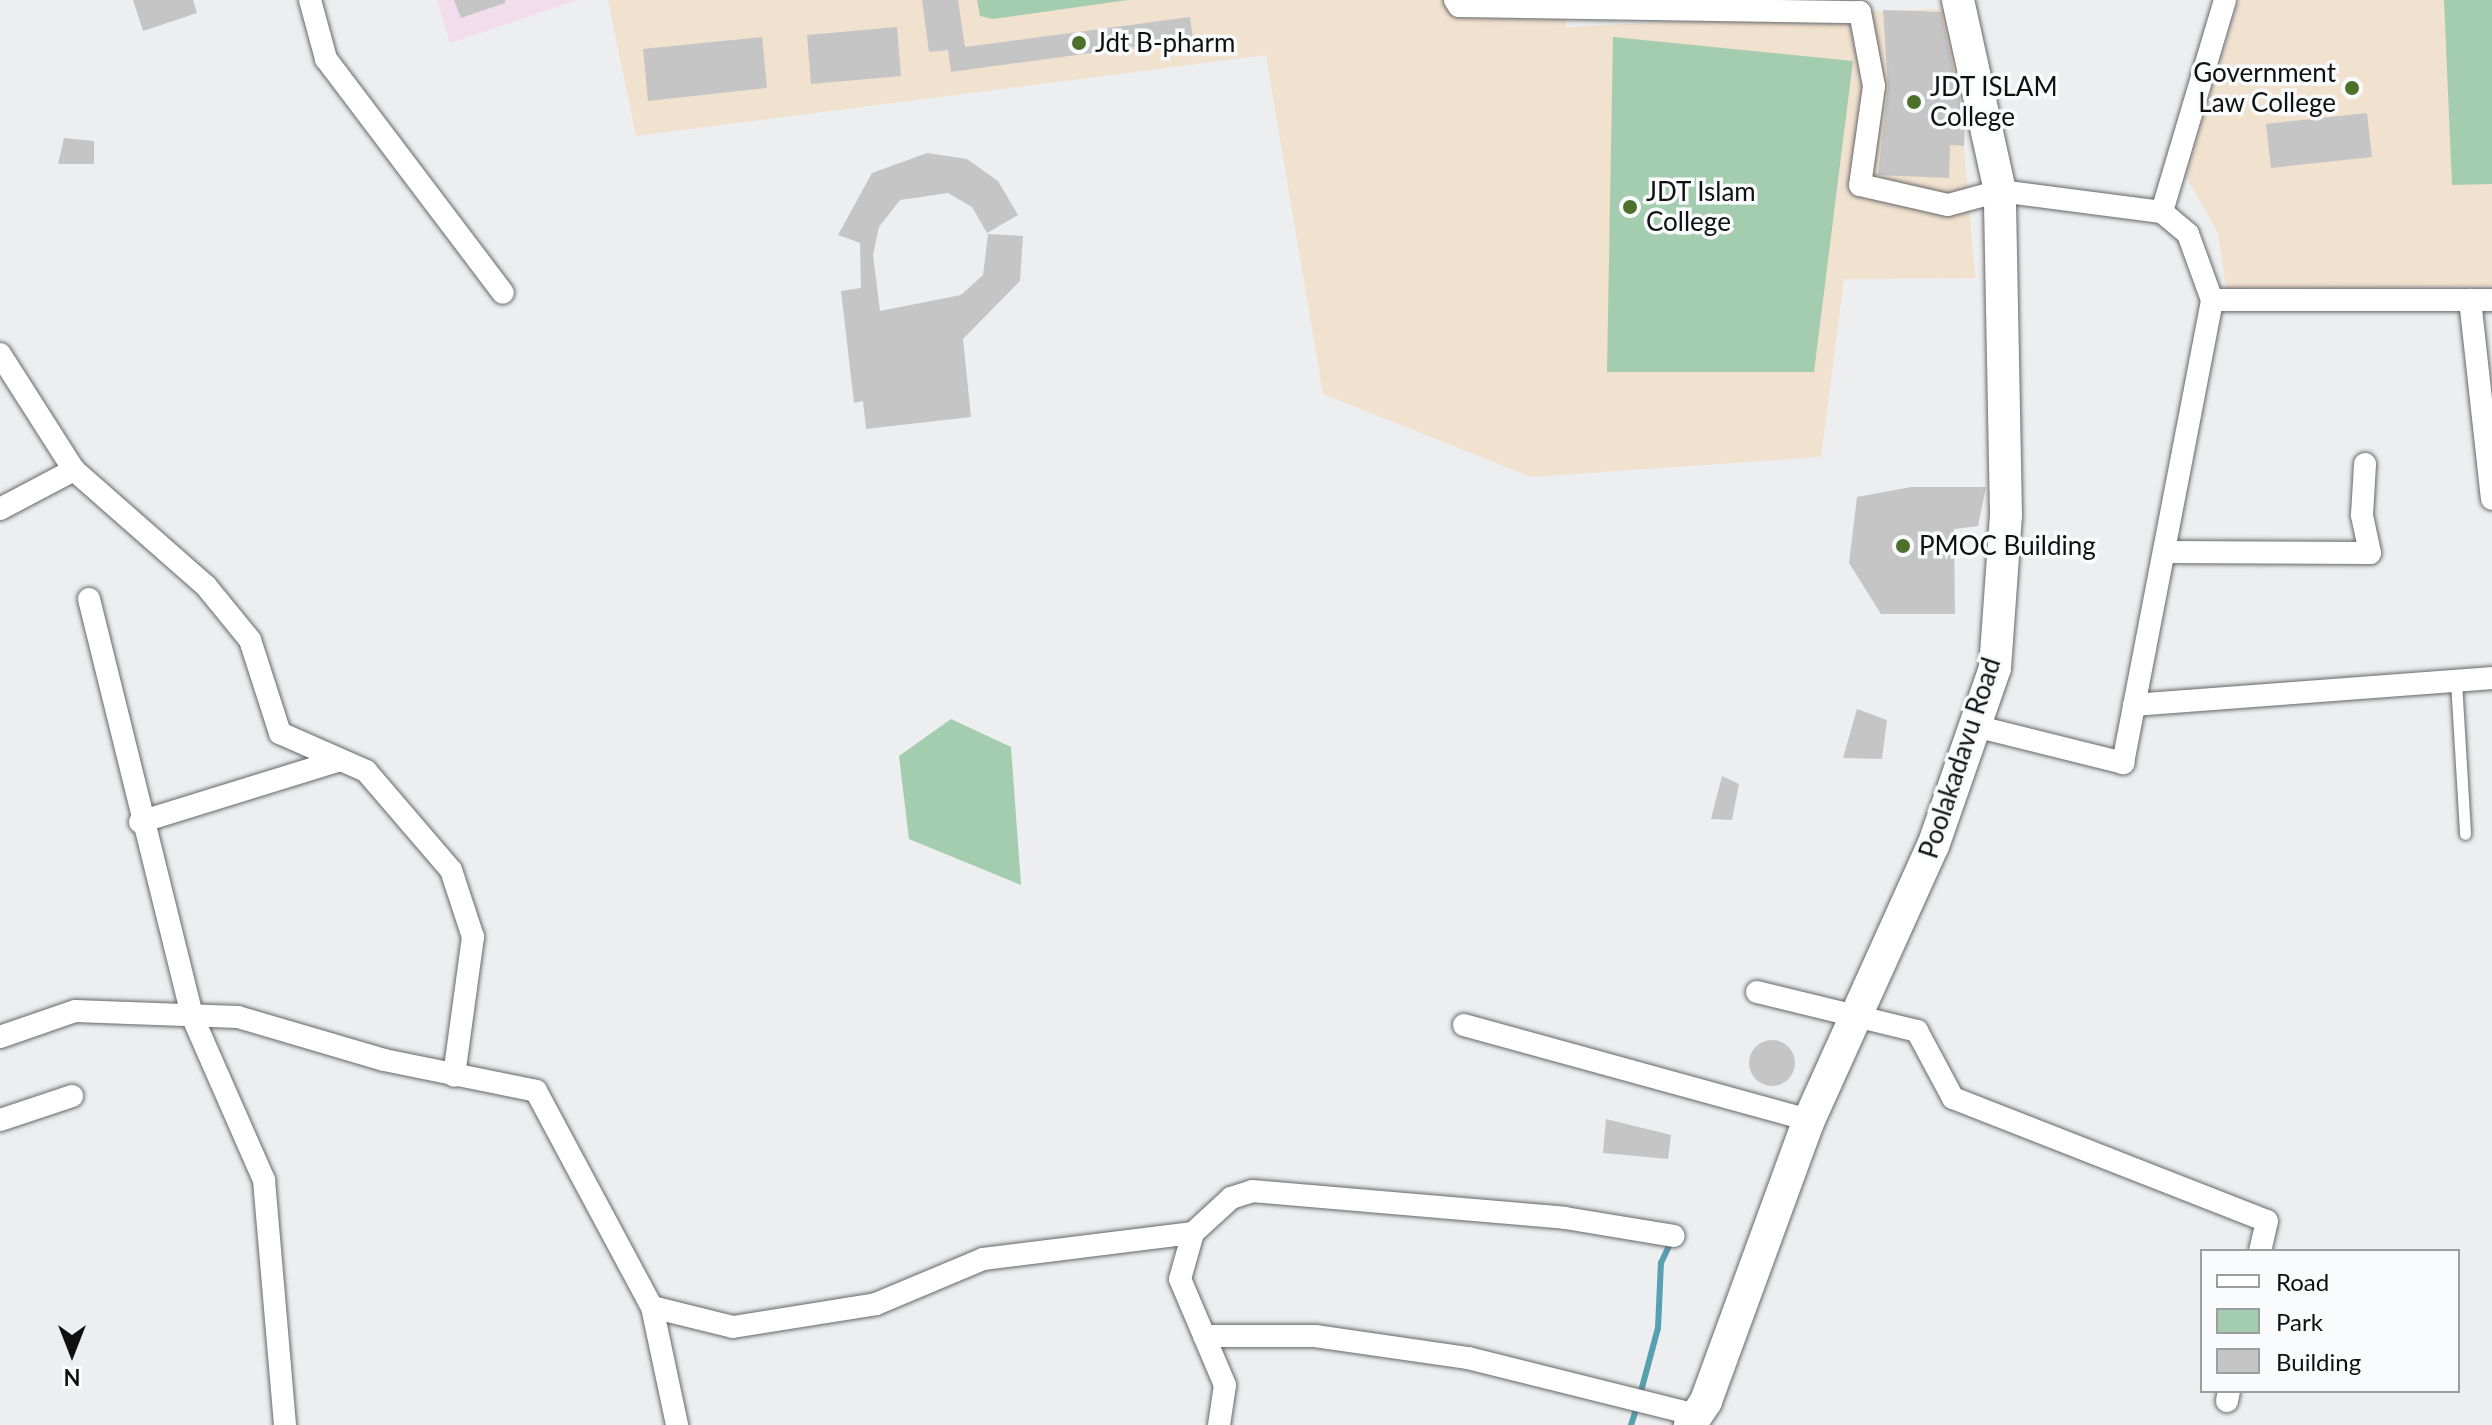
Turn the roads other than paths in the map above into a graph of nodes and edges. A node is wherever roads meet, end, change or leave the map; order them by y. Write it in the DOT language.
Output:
graph roads {
  1 [pos="310,0"];
  2 [pos="1455,0"];
  3 [pos="1958,0"];
  4 [pos="2225,0"];
  5 [pos="2000,191"];
  6 [pos="2162,212"];
  7 [pos="503,293"];
  8 [pos="2212,300"];
  9 [pos="2481,300"];
  10 [pos="0,354"];
  11 [pos="2365,464"];
  12 [pos="74,470"];
  13 [pos="2492,499"];
  14 [pos="0,509"];
  15 [pos="2164,552"];
  16 [pos="89,599"];
  17 [pos="2492,678"];
  18 [pos="2456,681"];
  19 [pos="2134,705"];
  20 [pos="1975,726"];
  21 [pos="340,760"];
  22 [pos="140,822"];
  23 [pos="2465,834"];
  24 [pos="1757,992"];
  25 [pos="192,1016"];
  26 [pos="1855,1021"];
  27 [pos="1464,1025"];
  28 [pos="0,1037"];
  29 [pos="454,1076"];
  30 [pos="72,1096"];
  31 [pos="0,1120"];
  32 [pos="1809,1120"];
  33 [pos="1193,1233"];
  34 [pos="1674,1236"];
  35 [pos="2260,1249"];
  36 [pos="652,1307"];
  37 [pos="1204,1336"];
  38 [pos="1693,1420"];
  39 [pos="285,1425"];
  40 [pos="677,1425"];
  41 [pos="1219,1425"];
  1 -- 7 [label="street"];
  2 -- 5 [label="street"];
  3 -- 5 [label="street, Poolakadavu Road"];
  4 -- 6 [label="street"];
  5 -- 6 [label="street"];
  5 -- 20 [label="street, Poolakadavu Road"];
  6 -- 8 [label="street"];
  8 -- 9 [label="street"];
  8 -- 15 [label="street"];
  9 -- 13 [label="street"];
  10 -- 12 [label="street"];
  11 -- 15 [label="street"];
  12 -- 14 [label="street"];
  12 -- 21 [label="street"];
  15 -- 19 [label="street"];
  16 -- 22 [label="street"];
  17 -- 18 [label="street"];
  18 -- 19 [label="street"];
  18 -- 23 [label="lane"];
  19 -- 20 [label="street"];
  20 -- 26 [label="street, Poolakadavu Road"];
  21 -- 22 [label="street"];
  21 -- 29 [label="street"];
  22 -- 25 [label="street"];
  24 -- 26 [label="street"];
  25 -- 28 [label="street"];
  25 -- 29 [label="street"];
  25 -- 39 [label="street"];
  26 -- 32 [label="street, Poolakadavu Road"];
  26 -- 35 [label="street"];
  27 -- 32 [label="street"];
  29 -- 36 [label="street"];
  30 -- 31 [label="street"];
  32 -- 38 [label="street, Poolakadavu Road"];
  33 -- 34 [label="street"];
  33 -- 36 [label="street"];
  33 -- 37 [label="street"];
  36 -- 40 [label="street"];
  37 -- 38 [label="street"];
  37 -- 41 [label="street"];
}
